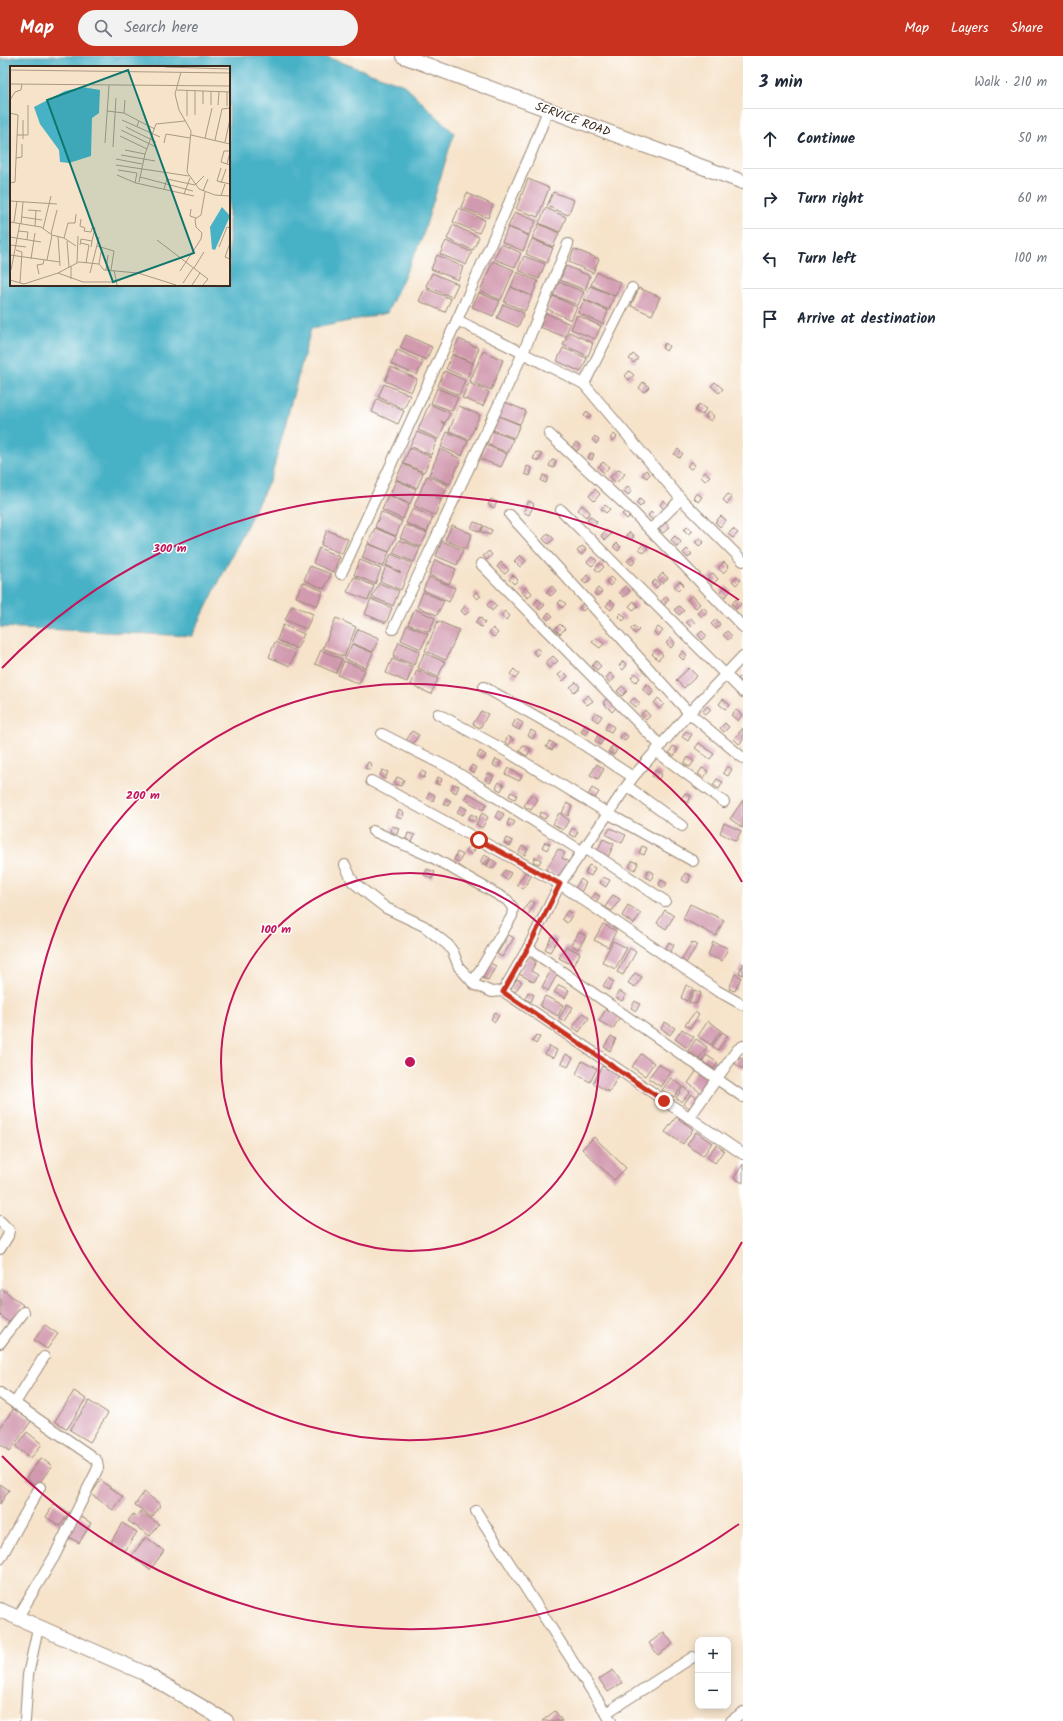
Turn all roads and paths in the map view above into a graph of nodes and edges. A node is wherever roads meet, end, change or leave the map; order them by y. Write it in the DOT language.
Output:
graph roads {
  1 [pos="403,56"];
  2 [pos="548,110"];
  3 [pos="743,182"];
  4 [pos="568,244"];
  5 [pos="632,288"];
  6 [pos="457,320"];
  7 [pos="523,354"];
  8 [pos="584,384"];
  9 [pos="549,434"];
  10 [pos="681,499"];
  11 [pos="561,510"];
  12 [pos="510,515"];
  13 [pos="650,530"];
  14 [pos="743,561"];
  15 [pos="481,564"];
  16 [pos="341,574"];
  17 [pos="743,627"];
  18 [pos="393,629"];
  19 [pos="743,656"];
  20 [pos="725,674"];
  21 [pos="484,687"];
  22 [pos="743,692"];
  23 [pos="689,713"];
  24 [pos="438,714"];
  25 [pos="382,734"];
  26 [pos="659,749"];
  27 [pos="743,758"];
  28 [pos="633,777"];
  29 [pos="371,781"];
  30 [pos="627,786"];
  31 [pos="724,802"];
  32 [pos="609,814"];
  33 [pos="682,826"];
  34 [pos="373,831"];
  35 [pos="584,850"];
  36 [pos="693,861"];
  37 [pos="345,865"];
  38 [pos="560,884"];
  39 [pos="665,900"];
  40 [pos="528,948"];
  41 [pos="473,982"];
  42 [pos="503,992"];
  43 [pos="743,1005"];
  44 [pos="743,1046"];
  45 [pos="716,1079"];
  46 [pos="743,1097"];
  47 [pos="689,1118"];
  48 [pos="743,1154"];
  49 [pos="0,1221"];
  50 [pos="0,1249"];
  51 [pos="24,1312"];
  52 [pos="0,1343"];
  53 [pos="44,1357"];
  54 [pos="0,1393"];
  55 [pos="15,1404"];
  56 [pos="40,1488"];
  57 [pos="476,1511"];
  58 [pos="0,1559"];
  59 [pos="0,1610"];
  60 [pos="18,1617"];
  61 [pos="38,1628"];
  62 [pos="693,1657"];
  63 [pos="743,1712"];
  64 [pos="609,1717"];
  65 [pos="25,1721"];
  66 [pos="226,1721"];
  67 [pos="731,1721"];
  1 -- 2 [label="main road, SERVICE ROAD"];
  2 -- 3 [label="main road, SERVICE ROAD"];
  2 -- 6 [label="street"];
  4 -- 7 [label="street"];
  5 -- 8 [label="street"];
  6 -- 7 [label="street"];
  6 -- 16 [label="street"];
  7 -- 8 [label="street"];
  7 -- 18 [label="street"];
  8 -- 10 [label="street"];
  9 -- 13 [label="street"];
  10 -- 13 [label="street"];
  10 -- 14 [label="street"];
  11 -- 20 [label="street"];
  12 -- 23 [label="street"];
  13 -- 17 [label="street"];
  15 -- 26 [label="street"];
  19 -- 20 [label="street"];
  20 -- 22 [label="street"];
  20 -- 23 [label="street"];
  21 -- 28 [label="street"];
  23 -- 26 [label="street"];
  23 -- 27 [label="street"];
  24 -- 32 [label="street"];
  25 -- 35 [label="street"];
  26 -- 28 [label="street"];
  26 -- 31 [label="street"];
  28 -- 30 [label="street"];
  29 -- 38 [label="street"];
  30 -- 32 [label="street"];
  30 -- 33 [label="street"];
  32 -- 35 [label="street"];
  32 -- 36 [label="street"];
  34 -- 41 [label="street"];
  35 -- 38 [label="street"];
  35 -- 39 [label="street"];
  37 -- 41 [label="street"];
  38 -- 40 [label="street"];
  38 -- 43 [label="street"];
  40 -- 42 [label="street"];
  40 -- 45 [label="street"];
  41 -- 42 [label="street"];
  42 -- 47 [label="street"];
  44 -- 45 [label="street"];
  45 -- 46 [label="street"];
  45 -- 47 [label="street"];
  47 -- 48 [label="street"];
  49 -- 50 [label="street"];
  51 -- 52 [label="street"];
  53 -- 55 [label="street"];
  54 -- 55 [label="street"];
  55 -- 60 [label="street"];
  56 -- 58 [label="street"];
  57 -- 64 [label="street"];
  59 -- 60 [label="main road"];
  60 -- 61 [label="main road"];
  61 -- 65 [label="street"];
  61 -- 66 [label="main road"];
  62 -- 64 [label="street"];
  63 -- 67 [label="street"];
}
